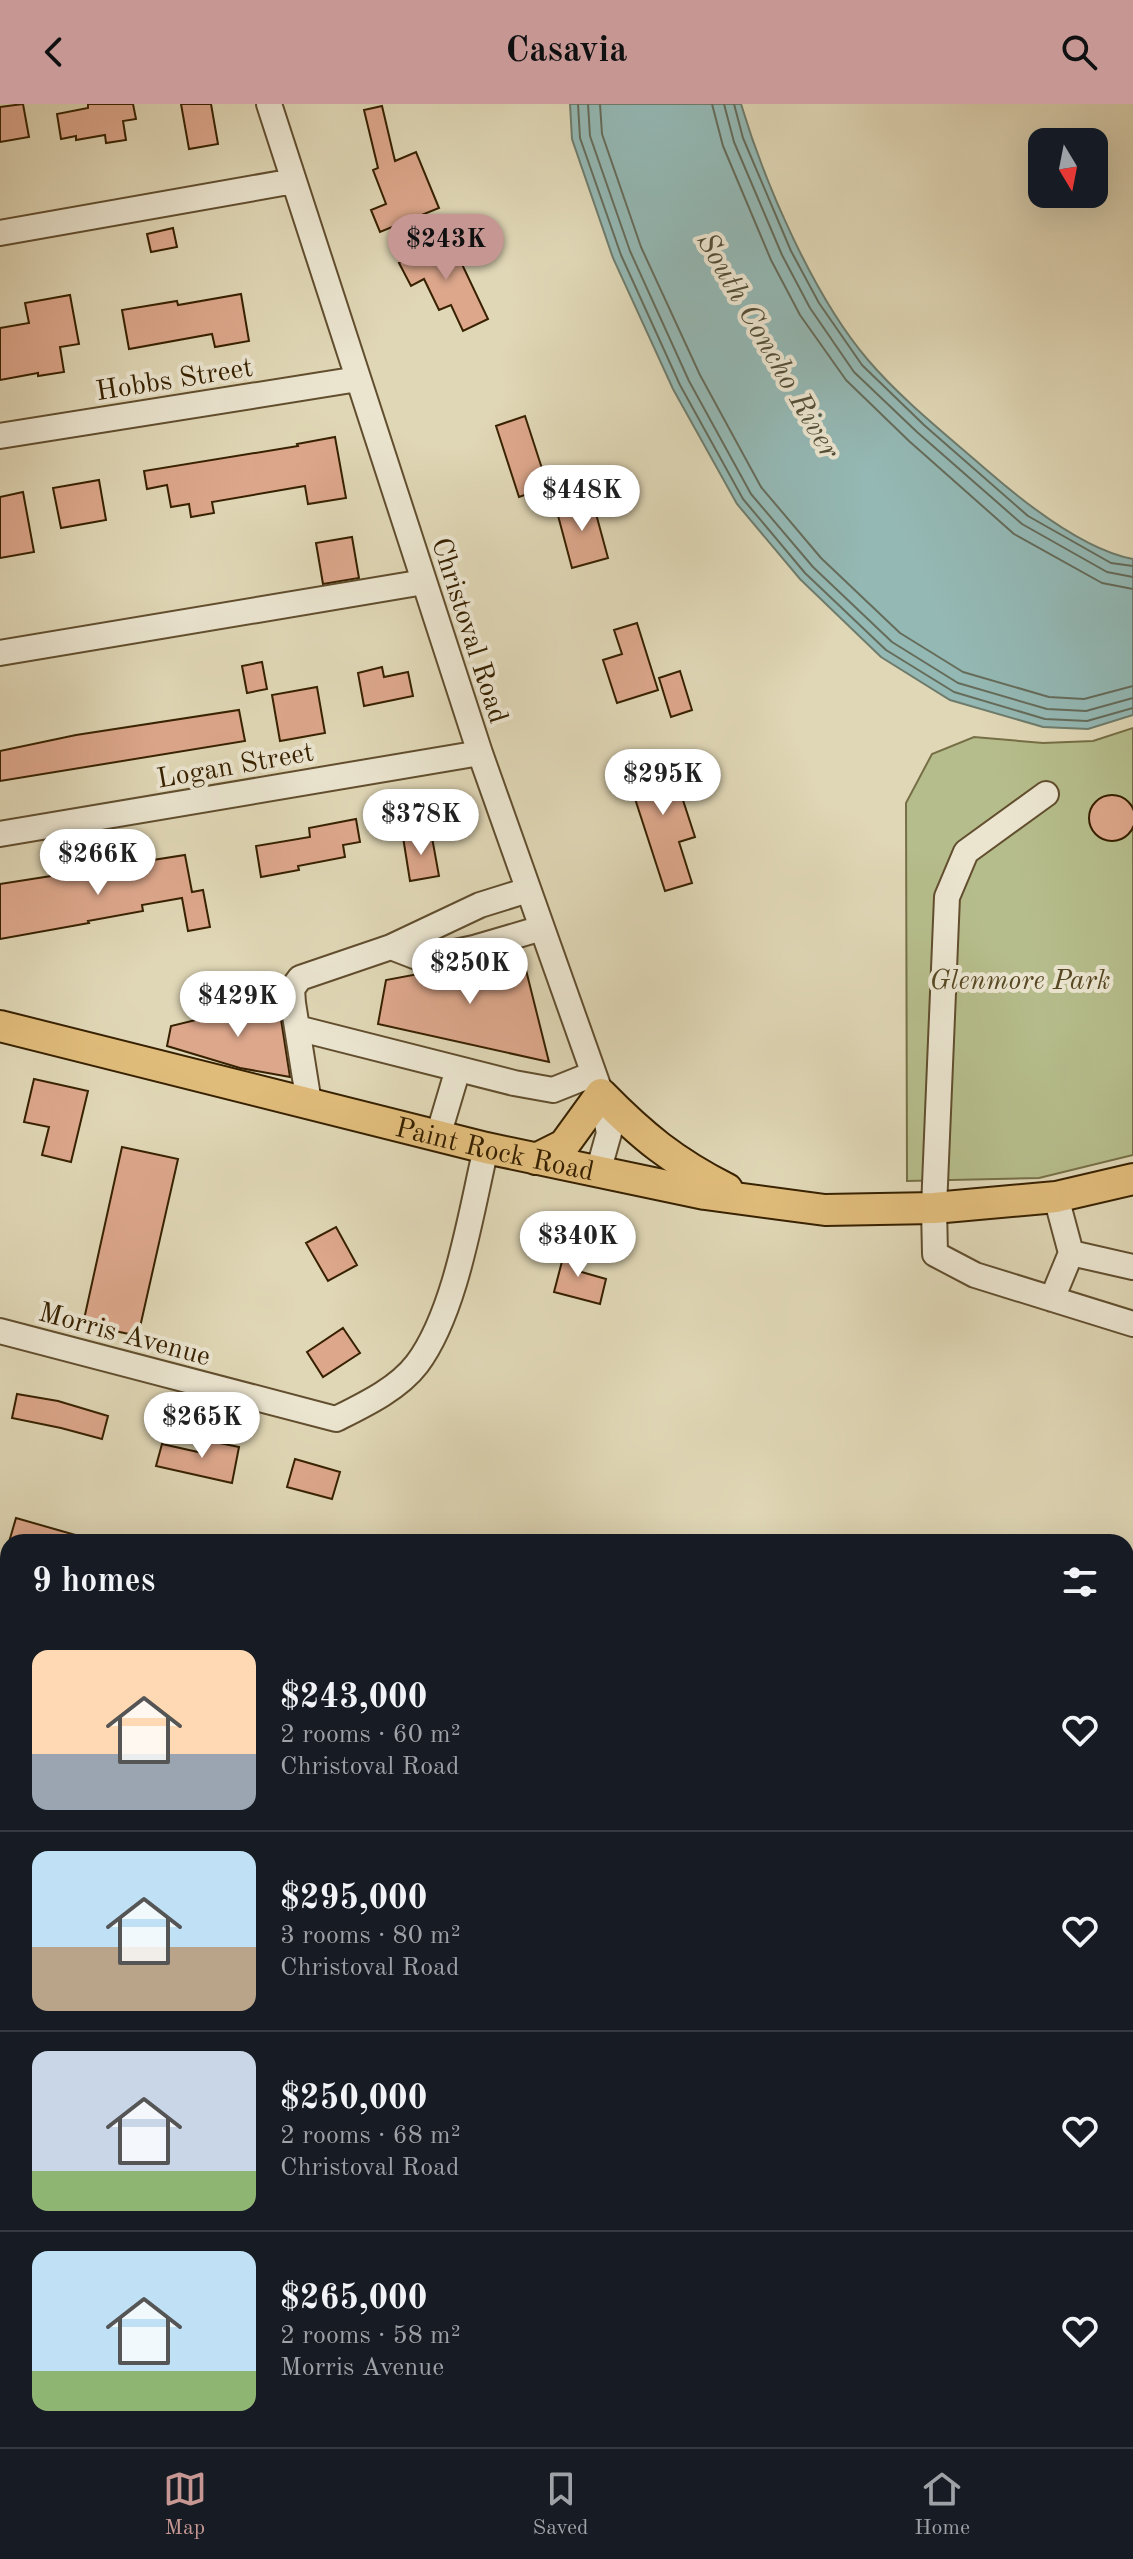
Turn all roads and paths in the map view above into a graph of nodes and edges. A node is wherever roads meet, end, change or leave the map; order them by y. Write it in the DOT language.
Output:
graph roads {
  1 [pos="269,104"];
  2 [pos="294,181"];
  3 [pos="0,233"];
  4 [pos="358,379"];
  5 [pos="0,436"];
  6 [pos="424,582"];
  7 [pos="0,653"];
  8 [pos="480,753"];
  9 [pos="1046,794"];
  10 [pos="0,834"];
  11 [pos="528,890"];
  12 [pos="542,928"];
  13 [pos="391,947"];
  14 [pos="0,1026"];
  15 [pos="297,1028"];
  16 [pos="458,1069"];
  17 [pos="597,1084"];
  18 [pos="309,1103"];
  19 [pos="438,1136"];
  20 [pos="486,1148"];
  21 [pos="536,1159"];
  22 [pos="598,1172"];
  23 [pos="1133,1179"];
  24 [pos="1056,1197"];
  25 [pos="749,1200"];
  26 [pos="934,1208"];
  27 [pos="1071,1253"];
  28 [pos="1133,1267"];
  29 [pos="1052,1299"];
  30 [pos="1133,1324"];
  31 [pos="0,1331"];
  1 -- 2 [label="street, Christoval Road"];
  2 -- 3 [label="street"];
  2 -- 4 [label="street, Christoval Road"];
  4 -- 5 [label="street, Hobbs Street"];
  4 -- 6 [label="street, Christoval Road"];
  6 -- 7 [label="street"];
  6 -- 8 [label="street, Christoval Road"];
  8 -- 10 [label="street, Logan Street"];
  8 -- 11 [label="street, Christoval Road"];
  9 -- 26 [label="street"];
  11 -- 12 [label="street, Christoval Road"];
  11 -- 13 [label="street"];
  12 -- 13 [label="street"];
  12 -- 17 [label="street, Christoval Road"];
  13 -- 15 [label="street"];
  14 -- 18 [label="main road, Paint Rock Road"];
  15 -- 16 [label="street"];
  15 -- 18 [label="street"];
  16 -- 17 [label="street"];
  16 -- 19 [label="street"];
  17 -- 21 [label="main road"];
  17 -- 22 [label="street, Christoval Road"];
  17 -- 25 [label="main road"];
  18 -- 19 [label="main road, Paint Rock Road"];
  19 -- 20 [label="main road, Paint Rock Road"];
  20 -- 21 [label="main road, Paint Rock Road"];
  20 -- 31 [label="street, Morris Avenue"];
  21 -- 22 [label="main road, Paint Rock Road"];
  22 -- 25 [label="main road, Paint Rock Road"];
  23 -- 24 [label="main road, Paint Rock Road"];
  24 -- 26 [label="main road, Paint Rock Road"];
  24 -- 27 [label="street"];
  25 -- 26 [label="main road, Paint Rock Road"];
  26 -- 29 [label="street"];
  27 -- 28 [label="street"];
  27 -- 29 [label="street"];
  29 -- 30 [label="street"];
}
